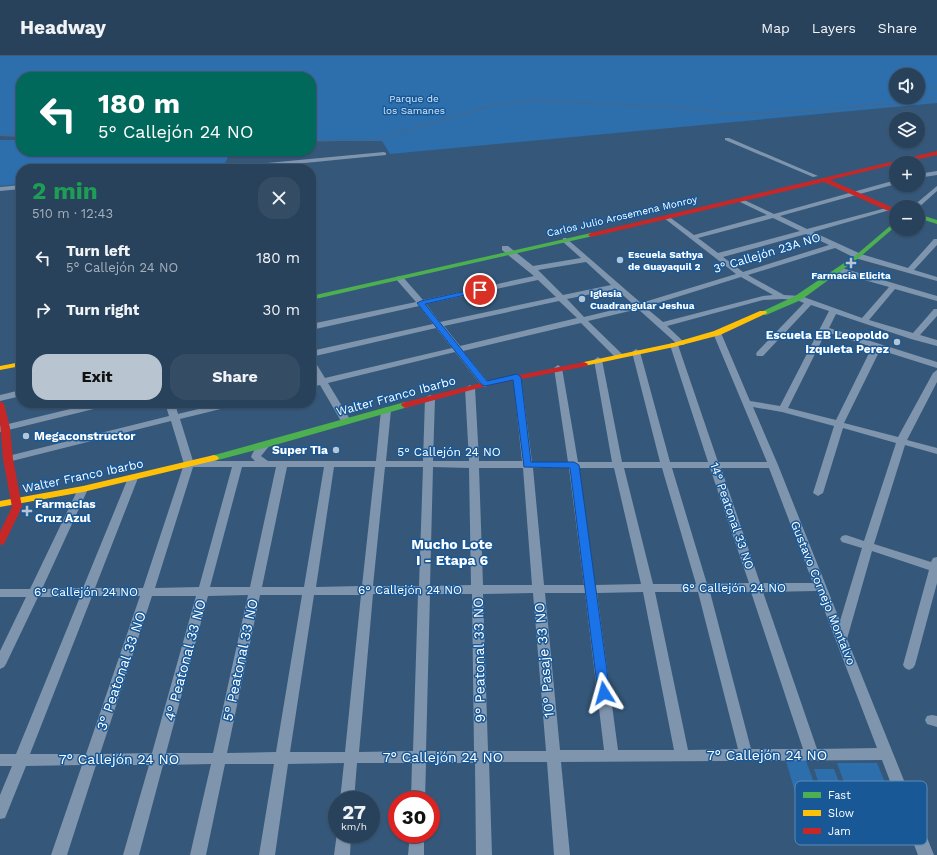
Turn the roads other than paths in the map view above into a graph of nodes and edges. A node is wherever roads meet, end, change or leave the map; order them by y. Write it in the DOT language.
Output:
graph roads {
  1 [pos="727,138"];
  2 [pos="937,150"];
  3 [pos="937,153"];
  4 [pos="384,154"];
  5 [pos="924,156"];
  6 [pos="278,164"];
  7 [pos="889,164"];
  8 [pos="937,173"];
  9 [pos="925,174"];
  10 [pos="822,177"];
  11 [pos="889,184"];
  12 [pos="16,187"];
  13 [pos="937,188"];
  14 [pos="0,189"];
  15 [pos="857,194"];
  16 [pos="740,200"];
  17 [pos="922,200"];
  18 [pos="889,209"];
  19 [pos="889,211"];
  20 [pos="774,216"];
  21 [pos="666,217"];
  22 [pos="925,218"];
  23 [pos="937,222"];
  24 [pos="889,229"];
  25 [pos="806,231"];
  26 [pos="693,237"];
  27 [pos="566,240"];
  28 [pos="937,241"];
  29 [pos="836,245"];
  30 [pos="507,250"];
  31 [pos="717,256"];
  32 [pos="858,256"];
  33 [pos="587,259"];
  34 [pos="532,269"];
  35 [pos="839,270"];
  36 [pos="909,271"];
  37 [pos="741,274"];
  38 [pos="539,277"];
  39 [pos="399,278"];
  40 [pos="937,279"];
  41 [pos="617,286"];
  42 [pos="894,286"];
  43 [pos="316,290"];
  44 [pos="316,297"];
  45 [pos="561,297"];
  46 [pos="782,297"];
  47 [pos="798,298"];
  48 [pos="937,299"];
  49 [pos="421,303"];
  50 [pos="808,303"];
  51 [pos="640,306"];
  52 [pos="833,311"];
  53 [pos="937,311"];
  54 [pos="583,319"];
  55 [pos="864,321"];
  56 [pos="438,324"];
  57 [pos="662,325"];
  58 [pos="316,326"];
  59 [pos="824,329"];
  60 [pos="717,333"];
  61 [pos="914,336"];
  62 [pos="677,344"];
  63 [pos="937,344"];
  64 [pos="877,346"];
  65 [pos="457,349"];
  66 [pos="636,352"];
  67 [pos="316,353"];
  68 [pos="760,354"];
  69 [pos="620,356"];
  70 [pos="16,357"];
  71 [pos="598,360"];
  72 [pos="0,361"];
  73 [pos="16,365"];
  74 [pos="937,366"];
  75 [pos="0,368"];
  76 [pos="558,368"];
  77 [pos="316,371"];
  78 [pos="937,373"];
  79 [pos="517,377"];
  80 [pos="322,381"];
  81 [pos="316,383"];
  82 [pos="485,384"];
  83 [pos="470,388"];
  84 [pos="16,394"];
  85 [pos="0,398"];
  86 [pos="430,398"];
  87 [pos="747,403"];
  88 [pos="0,404"];
  89 [pos="87,408"];
  90 [pos="172,408"];
  91 [pos="214,408"];
  92 [pos="783,409"];
  93 [pos="386,410"];
  94 [pos="175,418"];
  95 [pos="346,421"];
  96 [pos="839,424"];
  97 [pos="3,429"];
  98 [pos="901,441"];
  99 [pos="265,445"];
  100 [pos="937,451"];
  101 [pos="8,459"];
  102 [pos="189,464"];
  103 [pos="238,465"];
  104 [pos="269,465"];
  105 [pos="282,465"];
  106 [pos="329,465"];
  107 [pos="381,465"];
  108 [pos="429,465"];
  109 [pos="475,465"];
  110 [pos="527,465"];
  111 [pos="574,465"];
  112 [pos="618,465"];
  113 [pos="666,465"];
  114 [pos="715,465"];
  115 [pos="772,465"];
  116 [pos="133,478"];
  117 [pos="83,490"];
  118 [pos="818,493"];
  119 [pos="16,502"];
  120 [pos="0,504"];
  121 [pos="846,539"];
  122 [pos="0,542"];
  123 [pos="868,546"];
  124 [pos="936,565"];
  125 [pos="821,587"];
  126 [pos="703,588"];
  127 [pos="756,588"];
  128 [pos="538,589"];
  129 [pos="591,589"];
  130 [pos="648,589"];
  131 [pos="425,590"];
  132 [pos="478,590"];
  133 [pos="309,591"];
  134 [pos="367,591"];
  135 [pos="147,592"];
  136 [pos="204,592"];
  137 [pos="255,592"];
  138 [pos="0,593"];
  139 [pos="32,593"];
  140 [pos="88,593"];
  141 [pos="842,640"];
  142 [pos="0,664"];
  143 [pos="909,665"];
  144 [pos="812,754"];
  145 [pos="886,754"];
  146 [pos="682,755"];
  147 [pos="746,755"];
  148 [pos="482,756"];
  149 [pos="553,756"];
  150 [pos="612,756"];
  151 [pos="351,757"];
  152 [pos="419,757"];
  153 [pos="218,758"];
  154 [pos="283,758"];
  155 [pos="91,759"];
  156 [pos="158,759"];
  157 [pos="0,760"];
  158 [pos="21,760"];
  159 [pos="897,781"];
  160 [pos="348,791"];
  161 [pos="418,791"];
  162 [pos="0,813"];
  163 [pos="343,843"];
  164 [pos="417,843"];
  165 [pos="922,845"];
  166 [pos="59,855"];
  167 [pos="131,855"];
  168 [pos="198,855"];
  169 [pos="268,855"];
  170 [pos="342,855"];
  171 [pos="416,855"];
  172 [pos="484,855"];
  173 [pos="562,855"];
  174 [pos="926,855"];
  1 -- 10 [label="street"];
  2 -- 10 [label="main road, Carlos Julio Arosemena Monroy"];
  3 -- 5 [label="main road, Carlos Julio Arosemena Monroy"];
  4 -- 6 [label="street"];
  7 -- 10 [label="main road, Carlos Julio Arosemena Monroy"];
  8 -- 9 [label="street"];
  10 -- 15 [label="main road"];
  10 -- 16 [label="main road, Carlos Julio Arosemena Monroy"];
  10 -- 30 [label="main road, Carlos Julio Arosemena Monroy"];
  11 -- 15 [label="street"];
  12 -- 14 [label="street"];
  13 -- 17 [label="street"];
  15 -- 18 [label="main road"];
  15 -- 20 [label="street"];
  16 -- 20 [label="street"];
  16 -- 21 [label="main road, Carlos Julio Arosemena Monroy"];
  19 -- 25 [label="street"];
  20 -- 25 [label="street"];
  20 -- 26 [label="street"];
  21 -- 26 [label="street"];
  21 -- 27 [label="main road, Carlos Julio Arosemena Monroy"];
  22 -- 23 [label="main road"];
  24 -- 32 [label="main road, Walter Franco Ibarbo"];
  25 -- 29 [label="street"];
  25 -- 31 [label="street"];
  26 -- 31 [label="street"];
  27 -- 30 [label="main road, Carlos Julio Arosemena Monroy"];
  27 -- 33 [label="street, 14° Peatonal 33 NO"];
  28 -- 36 [label="street"];
  29 -- 32 [label="street"];
  29 -- 37 [label="street, 3° Callejón 23A NO"];
  30 -- 34 [label="street"];
  30 -- 39 [label="main road, Carlos Julio Arosemena Monroy"];
  30 -- 43 [label="main road, Carlos Julio Arosemena Monroy"];
  31 -- 37 [label="street"];
  32 -- 35 [label="main road, Walter Franco Ibarbo"];
  32 -- 36 [label="street"];
  33 -- 34 [label="street"];
  33 -- 41 [label="street, 14° Peatonal 33 NO"];
  34 -- 38 [label="street"];
  35 -- 42 [label="street"];
  35 -- 47 [label="main road, Walter Franco Ibarbo"];
  36 -- 40 [label="street"];
  37 -- 46 [label="street"];
  37 -- 51 [label="street, 3° Callejón 23A NO"];
  38 -- 45 [label="street"];
  38 -- 49 [label="street"];
  39 -- 44 [label="main road, Carlos Julio Arosemena Monroy"];
  39 -- 49 [label="street"];
  41 -- 45 [label="street"];
  41 -- 51 [label="street, 14° Peatonal 33 NO"];
  42 -- 48 [label="street"];
  42 -- 55 [label="street"];
  45 -- 54 [label="street"];
  45 -- 56 [label="street"];
  46 -- 47 [label="street"];
  46 -- 57 [label="street"];
  47 -- 50 [label="street"];
  47 -- 60 [label="main road, Walter Franco Ibarbo"];
  49 -- 56 [label="street"];
  49 -- 58 [label="street"];
  50 -- 52 [label="street"];
  50 -- 68 [label="street"];
  51 -- 54 [label="street, 3° Callejón 23A NO"];
  51 -- 57 [label="street, 14° Peatonal 33 NO"];
  52 -- 55 [label="street"];
  52 -- 59 [label="street"];
  53 -- 61 [label="street"];
  54 -- 65 [label="street, 3° Callejón 23A NO"];
  54 -- 69 [label="street"];
  55 -- 61 [label="street"];
  56 -- 65 [label="street"];
  56 -- 67 [label="street"];
  57 -- 62 [label="street, 14° Peatonal 33 NO"];
  59 -- 64 [label="street"];
  59 -- 92 [label="street"];
  60 -- 62 [label="main road, Walter Franco Ibarbo"];
  60 -- 87 [label="street, Gustavo Cornejo Montalvo"];
  61 -- 63 [label="street"];
  62 -- 66 [label="main road, Walter Franco Ibarbo"];
  62 -- 114 [label="street, 14° Peatonal 33 NO"];
  64 -- 74 [label="street"];
  64 -- 96 [label="street"];
  65 -- 80 [label="street, 3° Callejón 23A NO"];
  65 -- 82 [label="street"];
  66 -- 69 [label="main road, Walter Franco Ibarbo"];
  66 -- 113 [label="street"];
  69 -- 71 [label="main road, Walter Franco Ibarbo"];
  70 -- 72 [label="main road"];
  71 -- 76 [label="main road, Walter Franco Ibarbo"];
  71 -- 112 [label="street"];
  73 -- 75 [label="main road"];
  76 -- 79 [label="main road, Walter Franco Ibarbo"];
  76 -- 111 [label="street"];
  77 -- 80 [label="street"];
  78 -- 98 [label="street"];
  79 -- 82 [label="main road, Walter Franco Ibarbo"];
  79 -- 110 [label="street, 10° Pasaje 33 NO"];
  80 -- 81 [label="street, 3° Callejón 23A NO"];
  80 -- 95 [label="street"];
  82 -- 83 [label="main road, Walter Franco Ibarbo"];
  83 -- 86 [label="main road, Walter Franco Ibarbo"];
  83 -- 109 [label="street, 9° Peatonal 33 NO"];
  84 -- 85 [label="street"];
  86 -- 93 [label="main road, Walter Franco Ibarbo"];
  86 -- 108 [label="street"];
  87 -- 92 [label="street"];
  87 -- 115 [label="street, Gustavo Cornejo Montalvo"];
  88 -- 97 [label="main road"];
  89 -- 97 [label="street"];
  90 -- 94 [label="street"];
  91 -- 94 [label="street"];
  92 -- 96 [label="street"];
  93 -- 95 [label="main road, Walter Franco Ibarbo"];
  93 -- 107 [label="street"];
  94 -- 101 [label="street"];
  94 -- 102 [label="street"];
  95 -- 99 [label="main road, Walter Franco Ibarbo"];
  96 -- 98 [label="street"];
  96 -- 118 [label="street"];
  97 -- 101 [label="main road"];
  98 -- 100 [label="street"];
  98 -- 123 [label="street"];
  99 -- 102 [label="main road, Walter Franco Ibarbo"];
  99 -- 104 [label="street"];
  101 -- 119 [label="main road"];
  102 -- 103 [label="street, 5° Callejón 24 NO"];
  102 -- 116 [label="main road, Walter Franco Ibarbo"];
  102 -- 135 [label="street, 3° Peatonal 33 NO"];
  103 -- 104 [label="street, 5° Callejón 24 NO"];
  103 -- 136 [label="street, 4° Peatonal 33 NO"];
  104 -- 105 [label="street, 5° Callejón 24 NO"];
  105 -- 106 [label="street, 5° Callejón 24 NO"];
  105 -- 137 [label="street, 5° Peatonal 33 NO"];
  106 -- 107 [label="street, 5° Callejón 24 NO"];
  106 -- 133 [label="street"];
  107 -- 108 [label="street, 5° Callejón 24 NO"];
  107 -- 134 [label="street"];
  108 -- 109 [label="street, 5° Callejón 24 NO"];
  108 -- 131 [label="street"];
  109 -- 110 [label="street, 5° Callejón 24 NO"];
  109 -- 132 [label="street, 9° Peatonal 33 NO"];
  110 -- 111 [label="street, 5° Callejón 24 NO"];
  110 -- 128 [label="street, 10° Pasaje 33 NO"];
  111 -- 112 [label="street, 5° Callejón 24 NO"];
  111 -- 129 [label="street"];
  112 -- 113 [label="street, 5° Callejón 24 NO"];
  112 -- 130 [label="street"];
  113 -- 114 [label="street, 5° Callejón 24 NO"];
  113 -- 126 [label="street"];
  114 -- 115 [label="street, 5° Callejón 24 NO"];
  114 -- 127 [label="street, 14° Peatonal 33 NO"];
  115 -- 125 [label="street, Gustavo Cornejo Montalvo"];
  116 -- 117 [label="main road, Walter Franco Ibarbo"];
  116 -- 140 [label="street"];
  117 -- 119 [label="main road, Walter Franco Ibarbo"];
  117 -- 139 [label="street"];
  119 -- 120 [label="main road, Walter Franco Ibarbo"];
  119 -- 122 [label="main road"];
  121 -- 123 [label="street"];
  123 -- 124 [label="street"];
  123 -- 141 [label="street"];
  124 -- 143 [label="street"];
  125 -- 127 [label="street, 6° Callejón 24 NO"];
  125 -- 141 [label="street, Gustavo Cornejo Montalvo"];
  126 -- 127 [label="street, 6° Callejón 24 NO"];
  126 -- 130 [label="street, 6° Callejón 24 NO"];
  126 -- 147 [label="street"];
  127 -- 144 [label="street, 14° Peatonal 33 NO"];
  128 -- 129 [label="street, 6° Callejón 24 NO"];
  128 -- 132 [label="street, 6° Callejón 24 NO"];
  128 -- 149 [label="street, 10° Pasaje 33 NO"];
  129 -- 130 [label="street, 6° Callejón 24 NO"];
  129 -- 150 [label="street"];
  130 -- 146 [label="street"];
  131 -- 132 [label="street, 6° Callejón 24 NO"];
  131 -- 134 [label="street, 6° Callejón 24 NO"];
  131 -- 152 [label="street"];
  132 -- 148 [label="street, 9° Peatonal 33 NO"];
  133 -- 134 [label="street, 6° Callejón 24 NO"];
  133 -- 137 [label="street, 6° Callejón 24 NO"];
  133 -- 154 [label="street"];
  134 -- 151 [label="street"];
  135 -- 136 [label="street, 6° Callejón 24 NO"];
  135 -- 140 [label="street, 6° Callejón 24 NO"];
  135 -- 155 [label="street, 3° Peatonal 33 NO"];
  136 -- 137 [label="street, 6° Callejón 24 NO"];
  136 -- 156 [label="street, 4° Peatonal 33 NO"];
  137 -- 153 [label="street, 5° Peatonal 33 NO"];
  138 -- 139 [label="street, 6° Callejón 24 NO"];
  139 -- 140 [label="street, 6° Callejón 24 NO"];
  139 -- 142 [label="street"];
  140 -- 158 [label="street"];
  141 -- 145 [label="street, Gustavo Cornejo Montalvo"];
  144 -- 145 [label="street, 7° Callejón 24 NO"];
  144 -- 147 [label="street, 7° Callejón 24 NO"];
  145 -- 159 [label="street, Gustavo Cornejo Montalvo"];
  146 -- 147 [label="street, 7° Callejón 24 NO"];
  146 -- 150 [label="street, 7° Callejón 24 NO"];
  148 -- 149 [label="street, 7° Callejón 24 NO"];
  148 -- 152 [label="street, 7° Callejón 24 NO"];
  148 -- 172 [label="street, 9° Peatonal 33 NO"];
  149 -- 150 [label="street, 7° Callejón 24 NO"];
  149 -- 173 [label="street, 10° Pasaje 33 NO"];
  151 -- 152 [label="street, 7° Callejón 24 NO"];
  151 -- 154 [label="street, 7° Callejón 24 NO"];
  151 -- 160 [label="street"];
  152 -- 161 [label="street"];
  153 -- 154 [label="street, 7° Callejón 24 NO"];
  153 -- 156 [label="street, 7° Callejón 24 NO"];
  153 -- 168 [label="street, 5° Peatonal 33 NO"];
  154 -- 169 [label="street"];
  155 -- 156 [label="street, 7° Callejón 24 NO"];
  155 -- 158 [label="street, 7° Callejón 24 NO"];
  155 -- 166 [label="street, 3° Peatonal 33 NO"];
  156 -- 167 [label="street, 4° Peatonal 33 NO"];
  157 -- 158 [label="street, 7° Callejón 24 NO"];
  158 -- 162 [label="street"];
  163 -- 170 [label="street"];
  164 -- 171 [label="street"];
  165 -- 174 [label="street, Gustavo Cornejo Montalvo"];
}
